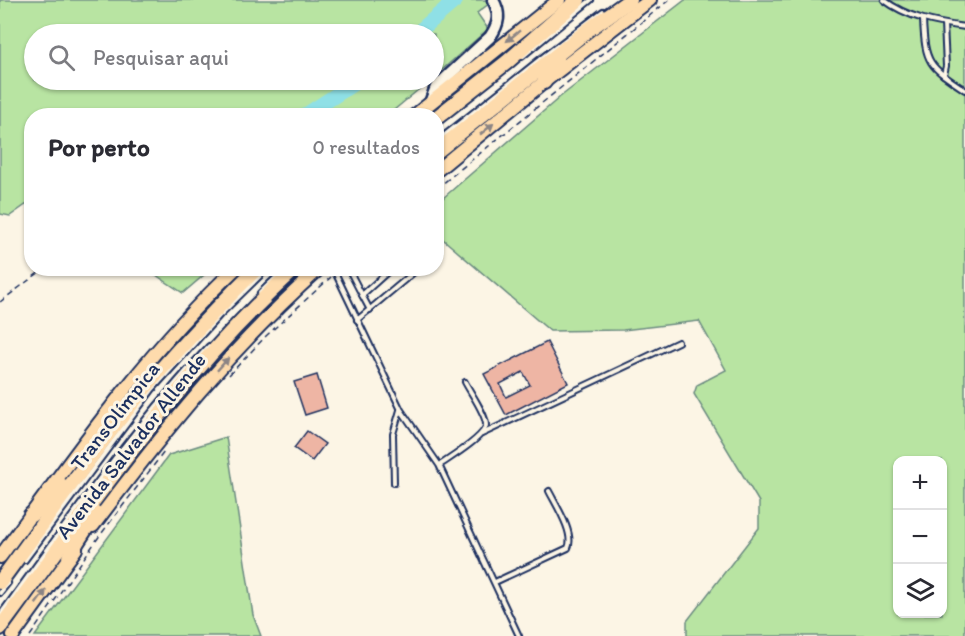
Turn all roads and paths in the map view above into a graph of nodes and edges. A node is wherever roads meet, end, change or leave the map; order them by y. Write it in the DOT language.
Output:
graph roads {
  1 [pos="559,0"];
  2 [pos="578,0"];
  3 [pos="591,0"];
  4 [pos="630,0"];
  5 [pos="650,0"];
  6 [pos="669,0"];
  7 [pos="884,0"];
  8 [pos="494,2"];
  9 [pos="610,7"];
  10 [pos="923,20"];
  11 [pos="944,24"];
  12 [pos="965,27"];
  13 [pos="521,59"];
  14 [pos="512,66"];
  15 [pos="504,72"];
  16 [pos="944,75"];
  17 [pos="444,80"];
  18 [pos="544,82"];
  19 [pos="435,90"];
  20 [pos="965,90"];
  21 [pos="430,103"];
  22 [pos="424,108"];
  23 [pos="444,112"];
  24 [pos="444,136"];
  25 [pos="444,145"];
  26 [pos="444,164"];
  27 [pos="444,183"];
  28 [pos="34,276"];
  29 [pos="228,276"];
  30 [pos="249,276"];
  31 [pos="260,276"];
  32 [pos="278,276"];
  33 [pos="288,276"];
  34 [pos="311,276"];
  35 [pos="328,276"];
  36 [pos="337,276"];
  37 [pos="352,276"];
  38 [pos="383,276"];
  39 [pos="410,276"];
  40 [pos="259,294"];
  41 [pos="362,295"];
  42 [pos="0,302"];
  43 [pos="370,310"];
  44 [pos="357,320"];
  45 [pos="215,340"];
  46 [pos="678,342"];
  47 [pos="228,377"];
  48 [pos="465,382"];
  49 [pos="165,407"];
  50 [pos="401,410"];
  51 [pos="120,420"];
  52 [pos="483,434"];
  53 [pos="169,446"];
  54 [pos="440,465"];
  55 [pos="394,483"];
  56 [pos="549,491"];
  57 [pos="31,515"];
  58 [pos="0,556"];
  59 [pos="69,557"];
  60 [pos="21,565"];
  61 [pos="14,574"];
  62 [pos="0,582"];
  63 [pos="495,582"];
  64 [pos="0,593"];
  65 [pos="0,615"];
  66 [pos="0,628"];
  67 [pos="13,636"];
  68 [pos="30,636"];
  69 [pos="519,636"];
  1 -- 21 [label="main road, one-way"];
  2 -- 23 [label="highway"];
  3 -- 13 [label="lane"];
  4 -- 9 [label="highway"];
  5 -- 18 [label="main road"];
  6 -- 27 [label="path"];
  7 -- 10 [label="lane"];
  8 -- 17 [label="street"];
  9 -- 18 [label="highway"];
  9 -- 24 [label="lane"];
  9 -- 25 [label="highway"];
  10 -- 11 [label="lane"];
  10 -- 16 [label="lane"];
  11 -- 12 [label="lane"];
  11 -- 16 [label="lane"];
  14 -- 15 [label="lane"];
  16 -- 20 [label="lane"];
  26 -- 18 [label="main road, one-way"];
  19 -- 21 [label="street"];
  21 -- 22 [label="main road"];
  28 -- 42 [label="path"];
  29 -- 57 [label="main road, Avenida Salvador Allende"];
  30 -- 51 [label="highway, Avenida Salvador Allende"];
  31 -- 60 [label="lane, TransOlímpica"];
  32 -- 40 [label="lane"];
  33 -- 49 [label="highway, Avenida Salvador Allende"];
  59 -- 34 [label="main road, Avenida Salvador Allende, one-way"];
  35 -- 47 [label="path"];
  36 -- 44 [label="lane"];
  37 -- 41 [label="lane"];
  38 -- 41 [label="lane"];
  39 -- 43 [label="lane"];
  41 -- 43 [label="lane"];
  43 -- 44 [label="lane"];
  44 -- 50 [label="lane"];
  45 -- 65 [label="lane, TransOlímpica"];
  46 -- 52 [label="lane"];
  48 -- 52 [label="lane"];
  49 -- 59 [label="highway"];
  49 -- 66 [label="highway, Avenida Salvador Allende"];
  50 -- 54 [label="lane"];
  50 -- 55 [label="lane"];
  51 -- 57 [label="highway"];
  51 -- 62 [label="highway, Avenida Salvador Allende"];
  52 -- 54 [label="lane"];
  53 -- 68 [label="path"];
  54 -- 63 [label="lane"];
  56 -- 63 [label="lane"];
  57 -- 58 [label="main road, Avenida Salvador Allende"];
  67 -- 59 [label="main road, Avenida Salvador Allende, one-way"];
  61 -- 64 [label="lane"];
  63 -- 69 [label="lane"];
}
